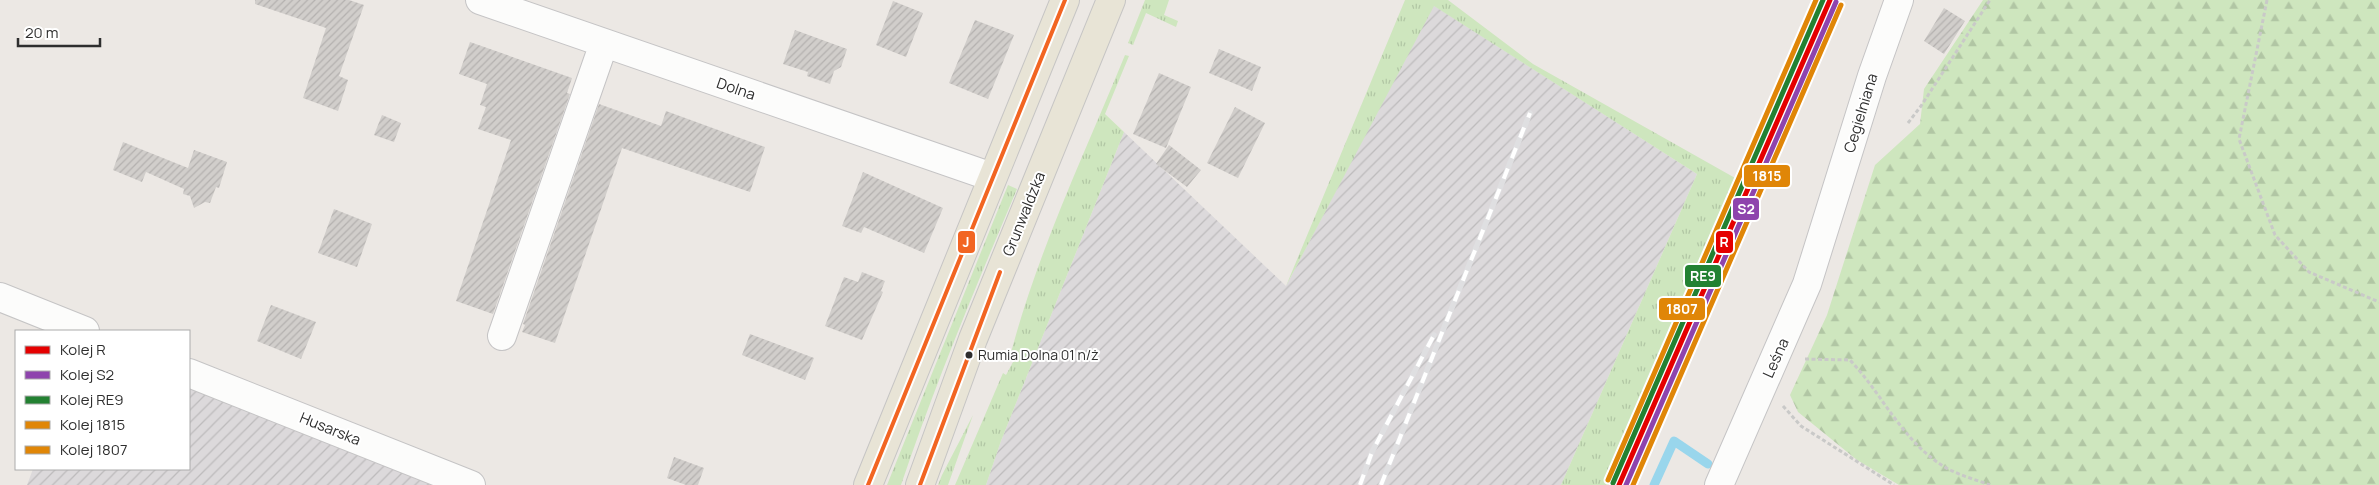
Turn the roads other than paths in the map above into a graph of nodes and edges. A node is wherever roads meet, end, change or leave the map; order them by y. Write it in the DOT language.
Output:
graph roads {
  1 [pos="480,0"];
  2 [pos="1065,0"];
  3 [pos="1111,0"];
  4 [pos="1899,0"];
  5 [pos="604,43"];
  6 [pos="992,178"];
  7 [pos="1826,228"];
  8 [pos="0,298"];
  9 [pos="82,330"];
  10 [pos="502,336"];
  11 [pos="190,372"];
  12 [pos="472,485"];
  13 [pos="868,485"];
  14 [pos="920,485"];
  15 [pos="1719,485"];
  1 -- 5 [label="street, Dolna"];
  2 -- 6 [label="main road"];
  3 -- 14 [label="main road, Grunwaldzka"];
  4 -- 7 [label="street, Cegielniana"];
  5 -- 6 [label="street, Dolna"];
  5 -- 10 [label="street"];
  6 -- 13 [label="main road"];
  7 -- 15 [label="street, Leśna"];
  8 -- 9 [label="street"];
  11 -- 12 [label="street, Husarska"];
}
